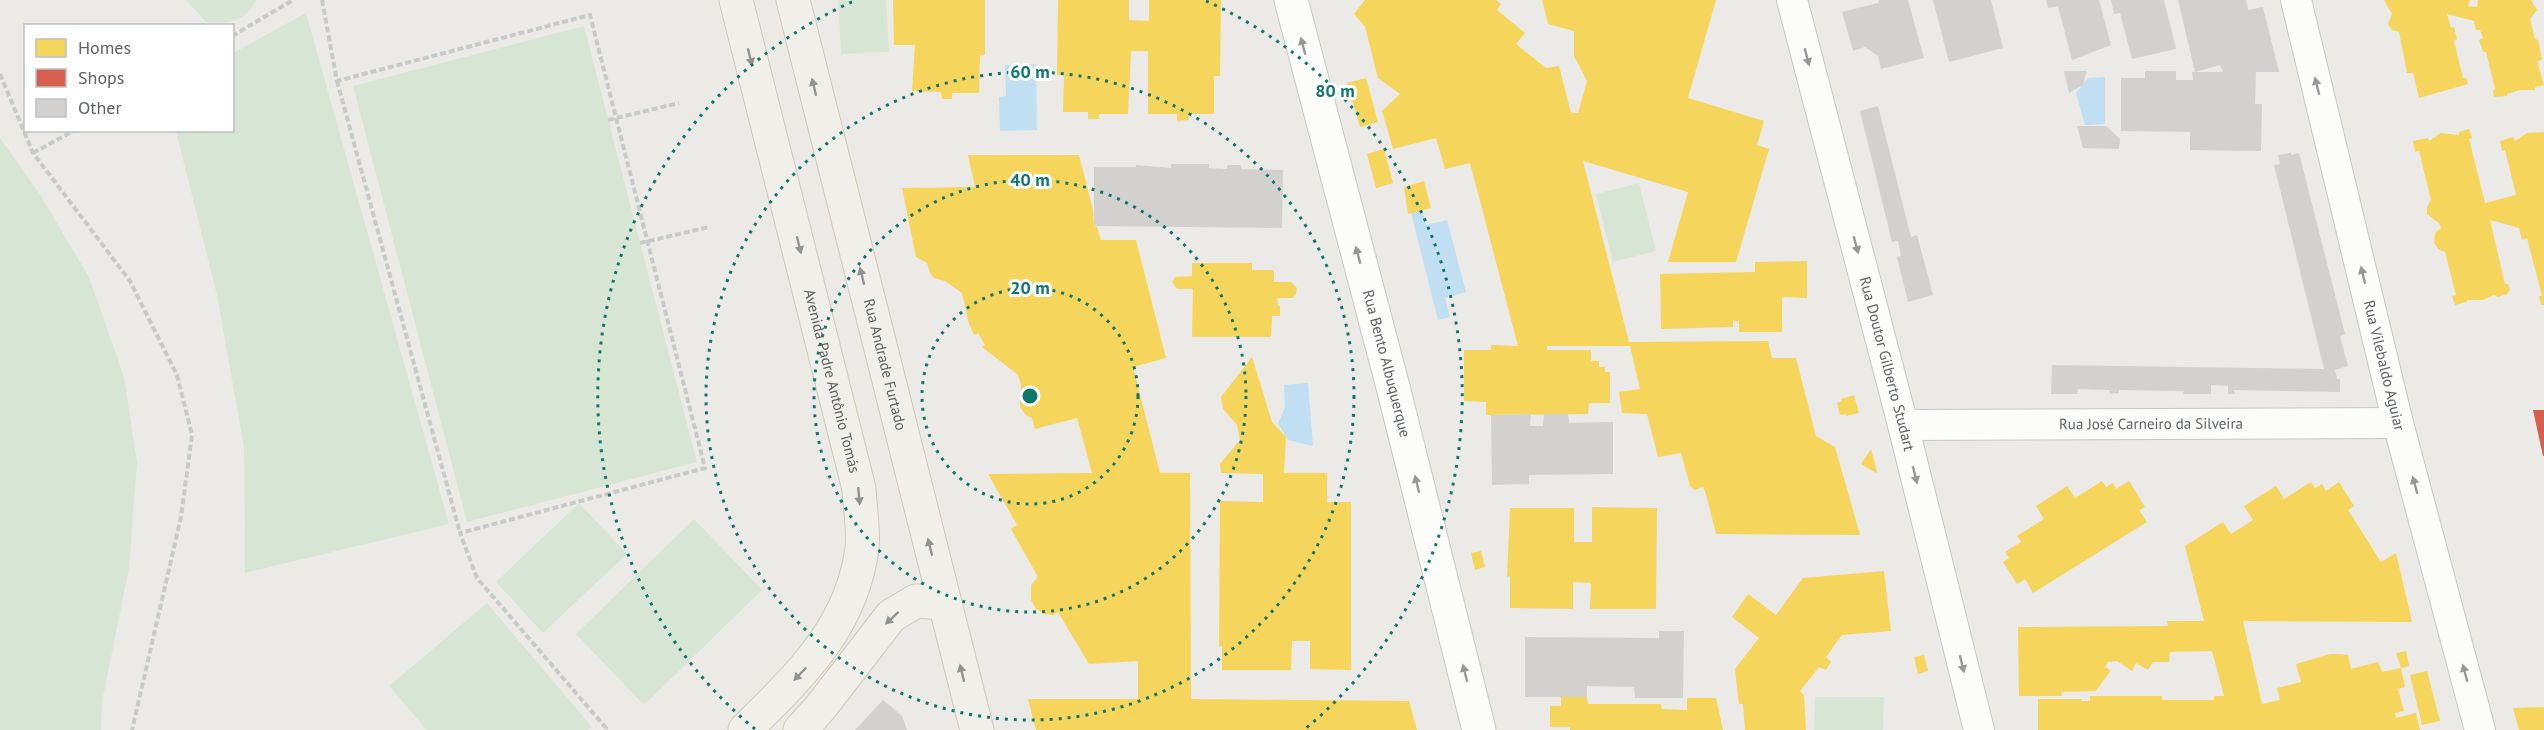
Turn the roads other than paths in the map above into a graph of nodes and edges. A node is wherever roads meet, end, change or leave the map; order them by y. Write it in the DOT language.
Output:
graph roads {
  1 [pos="736,0"];
  2 [pos="793,0"];
  3 [pos="1291,0"];
  4 [pos="1792,0"];
  5 [pos="2296,0"];
  6 [pos="2398,423"];
  7 [pos="1903,425"];
  8 [pos="944,603"];
  9 [pos="810,719"];
  10 [pos="745,730"];
  11 [pos="759,730"];
  12 [pos="977,730"];
  13 [pos="1479,730"];
  14 [pos="1979,730"];
  15 [pos="2480,730"];
  1 -- 10 [label="main road, Avenida Padre Antônio Tomás, one-way"];
  8 -- 2 [label="main road, Rua Andrade Furtado, one-way"];
  13 -- 3 [label="street, Rua Bento Albuquerque, one-way"];
  4 -- 7 [label="street, Rua Doutor Gilberto Studart, one-way"];
  6 -- 5 [label="street, Rua Vilebaldo Aguiar, one-way"];
  6 -- 7 [label="street, Rua José Carneiro da Silveira"];
  15 -- 6 [label="street, Rua Vilebaldo Aguiar, one-way"];
  7 -- 14 [label="street, Rua Doutor Gilberto Studart, one-way"];
  8 -- 9 [label="main road, one-way"];
  12 -- 8 [label="main road, Rua Andrade Furtado, one-way"];
  9 -- 11 [label="main road"];
}
